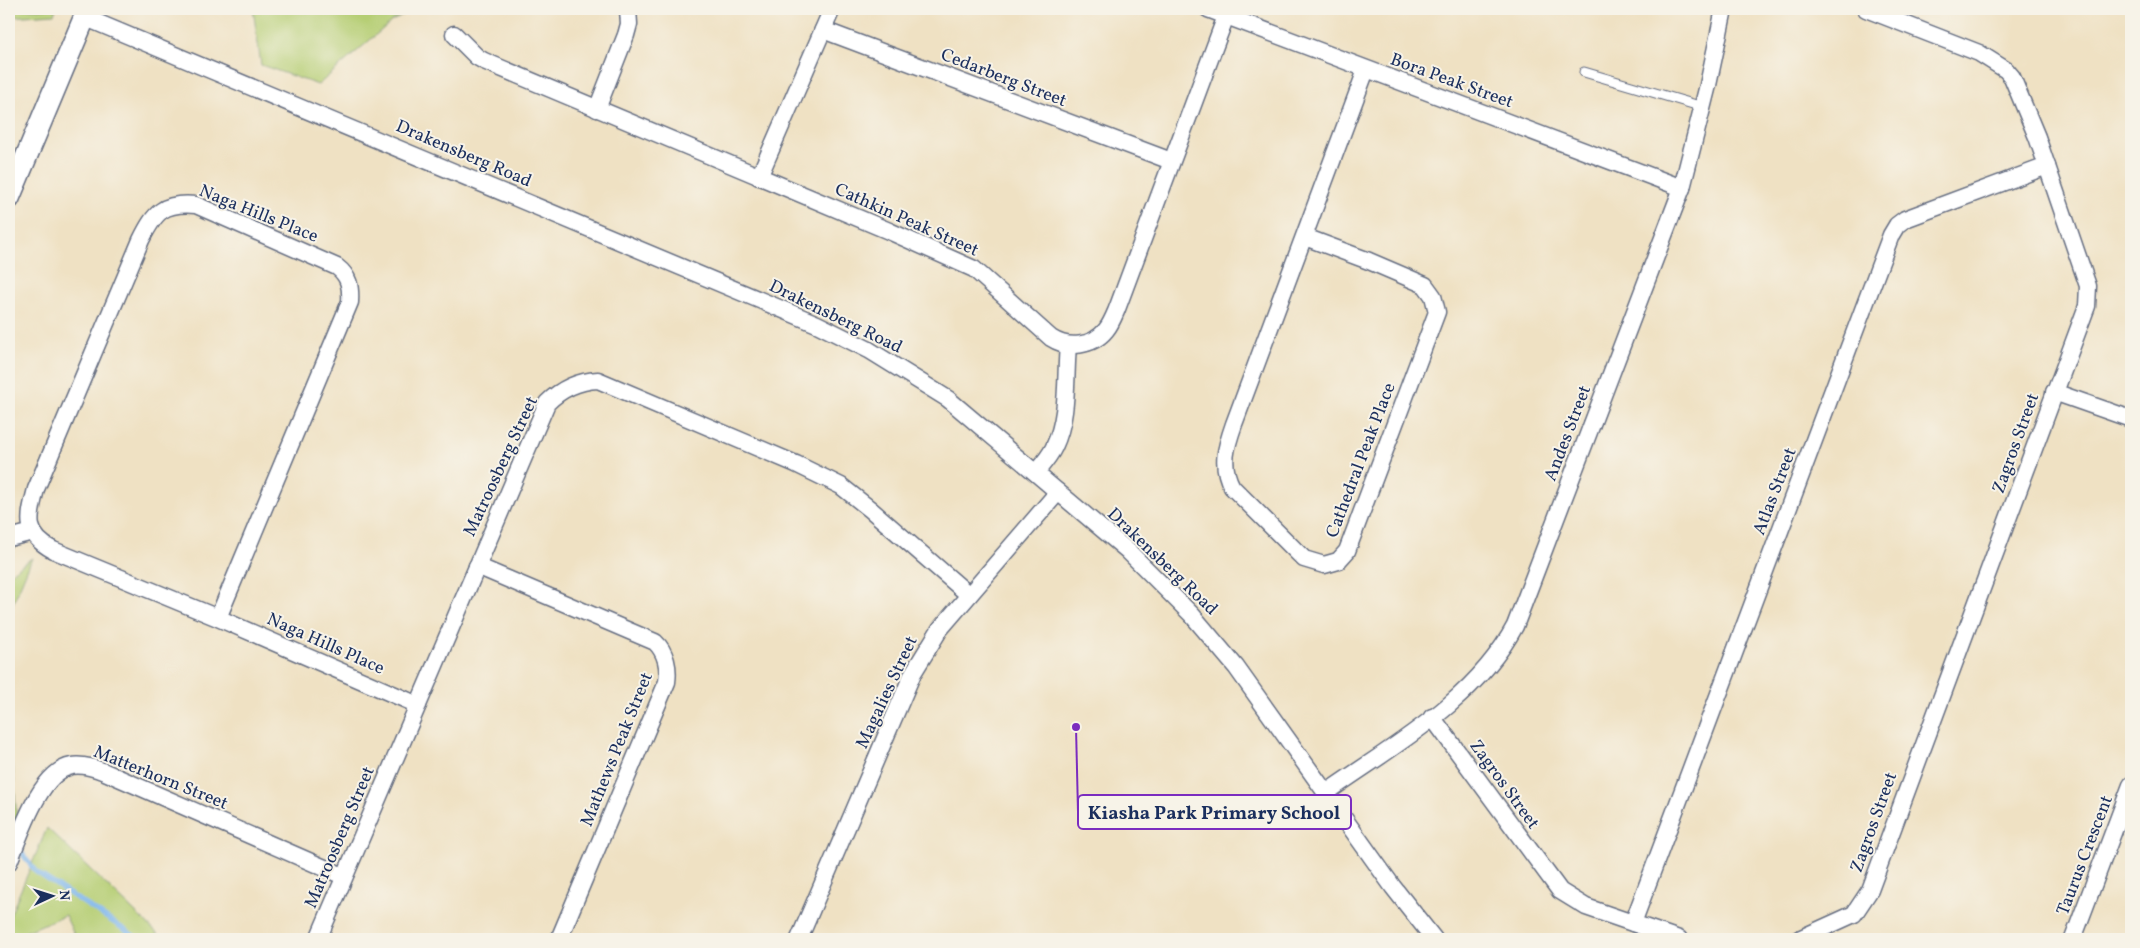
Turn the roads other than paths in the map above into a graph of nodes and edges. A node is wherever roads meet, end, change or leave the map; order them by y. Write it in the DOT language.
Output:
graph roads {
  1 [pos="628,9"];
  2 [pos="832,9"];
  3 [pos="1208,9"];
  4 [pos="1724,9"];
  5 [pos="1866,9"];
  6 [pos="86,13"];
  7 [pos="1226,16"];
  8 [pos="823,30"];
  9 [pos="454,34"];
  10 [pos="1366,70"];
  11 [pos="1584,72"];
  12 [pos="1703,107"];
  13 [pos="597,109"];
  14 [pos="1171,161"];
  15 [pos="2047,166"];
  16 [pos="759,177"];
  17 [pos="1682,188"];
  18 [pos="9,198"];
  19 [pos="1305,238"];
  20 [pos="1068,345"];
  21 [pos="2054,392"];
  22 [pos="2131,419"];
  23 [pos="1036,472"];
  24 [pos="1058,492"];
  25 [pos="33,532"];
  26 [pos="9,538"];
  27 [pos="477,566"];
  28 [pos="969,595"];
  29 [pos="218,618"];
  30 [pos="418,705"];
  31 [pos="1432,717"];
  32 [pos="2131,785"];
  33 [pos="1326,793"];
  34 [pos="9,862"];
  35 [pos="343,876"];
  36 [pos="1633,923"];
  37 [pos="1807,938"];
  38 [pos="318,939"];
  39 [pos="559,939"];
  40 [pos="799,939"];
  41 [pos="1434,939"];
  42 [pos="1679,939"];
  43 [pos="2074,939"];
  1 -- 13 [label="street"];
  2 -- 8 [label="street"];
  3 -- 7 [label="street, Bora Peak Street"];
  4 -- 12 [label="street, Andes Street"];
  5 -- 15 [label="street, Zagros Street"];
  6 -- 18 [label="street"];
  6 -- 23 [label="street, Drakensberg Road"];
  7 -- 10 [label="street, Bora Peak Street"];
  7 -- 14 [label="street"];
  8 -- 14 [label="street, Cedarberg Street"];
  8 -- 16 [label="street"];
  9 -- 13 [label="street, Cathkin Peak Street"];
  10 -- 17 [label="street, Bora Peak Street"];
  10 -- 19 [label="street, Cathedral Peak Place"];
  11 -- 12 [label="lane"];
  12 -- 17 [label="street, Andes Street"];
  13 -- 16 [label="street, Cathkin Peak Street"];
  14 -- 20 [label="street"];
  15 -- 21 [label="street, Zagros Street"];
  15 -- 36 [label="street, Atlas Street"];
  16 -- 20 [label="street, Cathkin Peak Street"];
  17 -- 31 [label="street, Andes Street"];
  19 -- 19 [label="street, Cathedral Peak Place"];
  20 -- 23 [label="street"];
  21 -- 22 [label="street"];
  21 -- 37 [label="street, Zagros Street"];
  23 -- 24 [label="street, Drakensberg Road"];
  24 -- 28 [label="street, Magalies Street"];
  24 -- 33 [label="street, Drakensberg Road"];
  25 -- 26 [label="street"];
  25 -- 29 [label="street, Naga Hills Place"];
  25 -- 29 [label="street, Naga Hills Place"];
  27 -- 28 [label="street, Matroosberg Street"];
  27 -- 30 [label="street, Matroosberg Street"];
  27 -- 39 [label="street, Mathews Peak Street"];
  28 -- 40 [label="street, Magalies Street"];
  29 -- 30 [label="street, Naga Hills Place"];
  30 -- 35 [label="street, Matroosberg Street"];
  31 -- 33 [label="street, Andes Street"];
  31 -- 36 [label="street, Zagros Street"];
  32 -- 43 [label="street, Taurus Crescent"];
  33 -- 41 [label="street, Drakensberg Road"];
  34 -- 35 [label="street, Matterhorn Street"];
  35 -- 38 [label="street, Matroosberg Street"];
  36 -- 42 [label="street, Zagros Street"];
}
